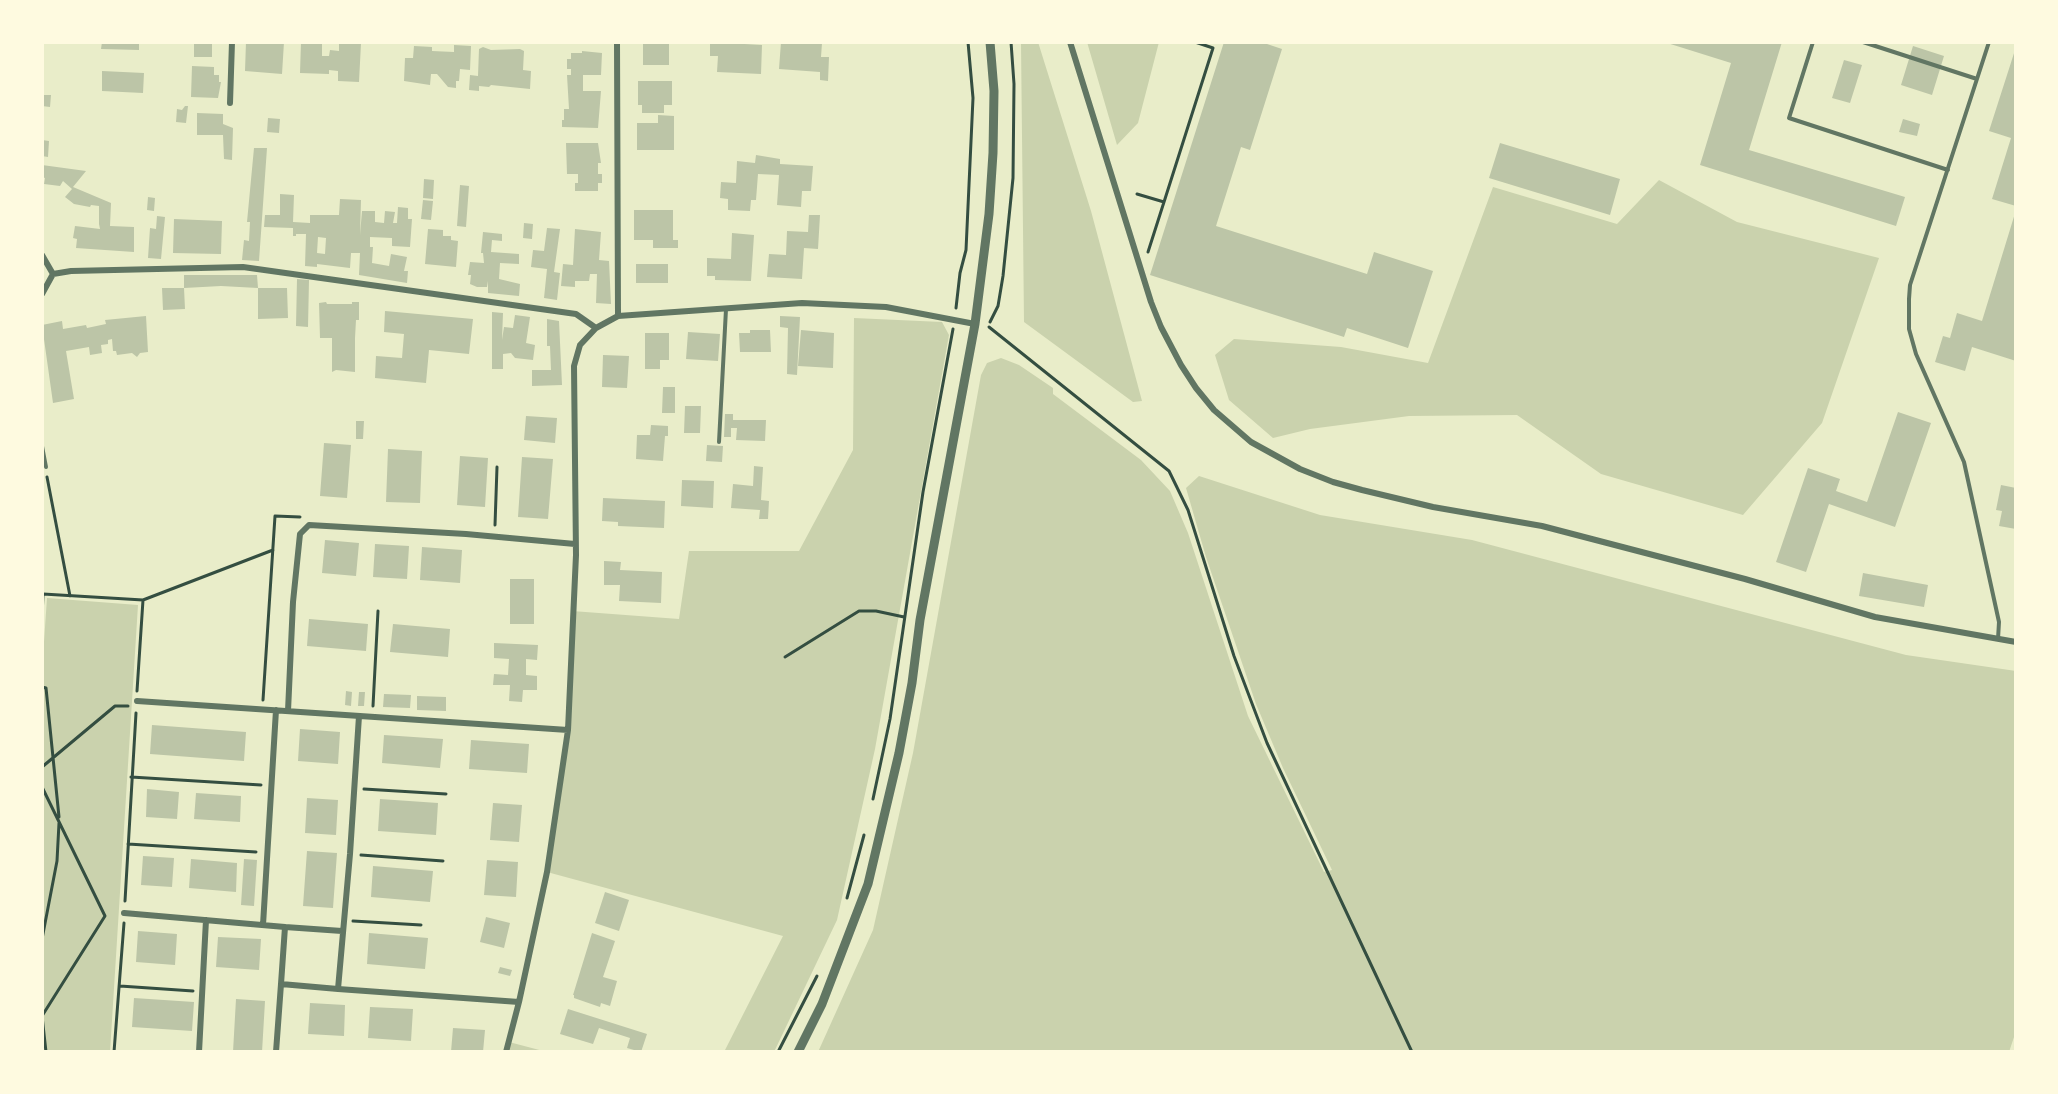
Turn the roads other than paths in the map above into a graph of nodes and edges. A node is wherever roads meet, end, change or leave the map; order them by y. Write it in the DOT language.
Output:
graph roads {
  1 [pos="232,42"];
  2 [pos="616,42"];
  3 [pos="990,42"];
  4 [pos="1071,42"];
  5 [pos="1813,42"];
  6 [pos="1863,42"];
  7 [pos="1989,42"];
  8 [pos="1977,79"];
  9 [pos="230,103"];
  10 [pos="1948,170"];
  11 [pos="42,255"];
  12 [pos="53,274"];
  13 [pos="42,294"];
  14 [pos="726,308"];
  15 [pos="618,316"];
  16 [pos="975,324"];
  17 [pos="596,328"];
  18 [pos="719,442"];
  19 [pos="42,446"];
  20 [pos="46,467"];
  21 [pos="576,544"];
  22 [pos="1998,639"];
  23 [pos="2016,642"];
  24 [pos="136,704"];
  25 [pos="276,710"];
  26 [pos="288,711"];
  27 [pos="359,716"];
  28 [pos="568,730"];
  29 [pos="124,914"];
  30 [pos="206,920"];
  31 [pos="263,925"];
  32 [pos="285,927"];
  33 [pos="342,931"];
  34 [pos="281,984"];
  35 [pos="338,989"];
  36 [pos="519,1002"];
  37 [pos="198,1052"];
  38 [pos="276,1052"];
  39 [pos="506,1052"];
  40 [pos="798,1052"];
  1 -- 9 [label="street"];
  2 -- 15 [label="street"];
  3 -- 16 [label="street"];
  4 -- 22 [label="street"];
  5 -- 10 [label="lane"];
  6 -- 8 [label="lane"];
  7 -- 8 [label="lane"];
  8 -- 10 [label="lane"];
  10 -- 22 [label="lane"];
  11 -- 12 [label="street"];
  12 -- 13 [label="street"];
  12 -- 17 [label="street"];
  14 -- 15 [label="street"];
  14 -- 16 [label="street"];
  14 -- 18 [label="lane"];
  15 -- 17 [label="street"];
  16 -- 40 [label="street"];
  17 -- 21 [label="street"];
  19 -- 20 [label="lane"];
  21 -- 26 [label="street"];
  21 -- 28 [label="street"];
  22 -- 23 [label="street"];
  24 -- 25 [label="street"];
  25 -- 26 [label="street"];
  25 -- 31 [label="street"];
  26 -- 27 [label="street"];
  27 -- 28 [label="street"];
  27 -- 33 [label="street"];
  28 -- 36 [label="street"];
  29 -- 30 [label="street"];
  30 -- 31 [label="street"];
  30 -- 37 [label="street"];
  31 -- 32 [label="street"];
  32 -- 33 [label="street"];
  32 -- 34 [label="street"];
  33 -- 35 [label="street"];
  34 -- 35 [label="street"];
  34 -- 38 [label="street"];
  35 -- 36 [label="street"];
  36 -- 39 [label="street"];
}
